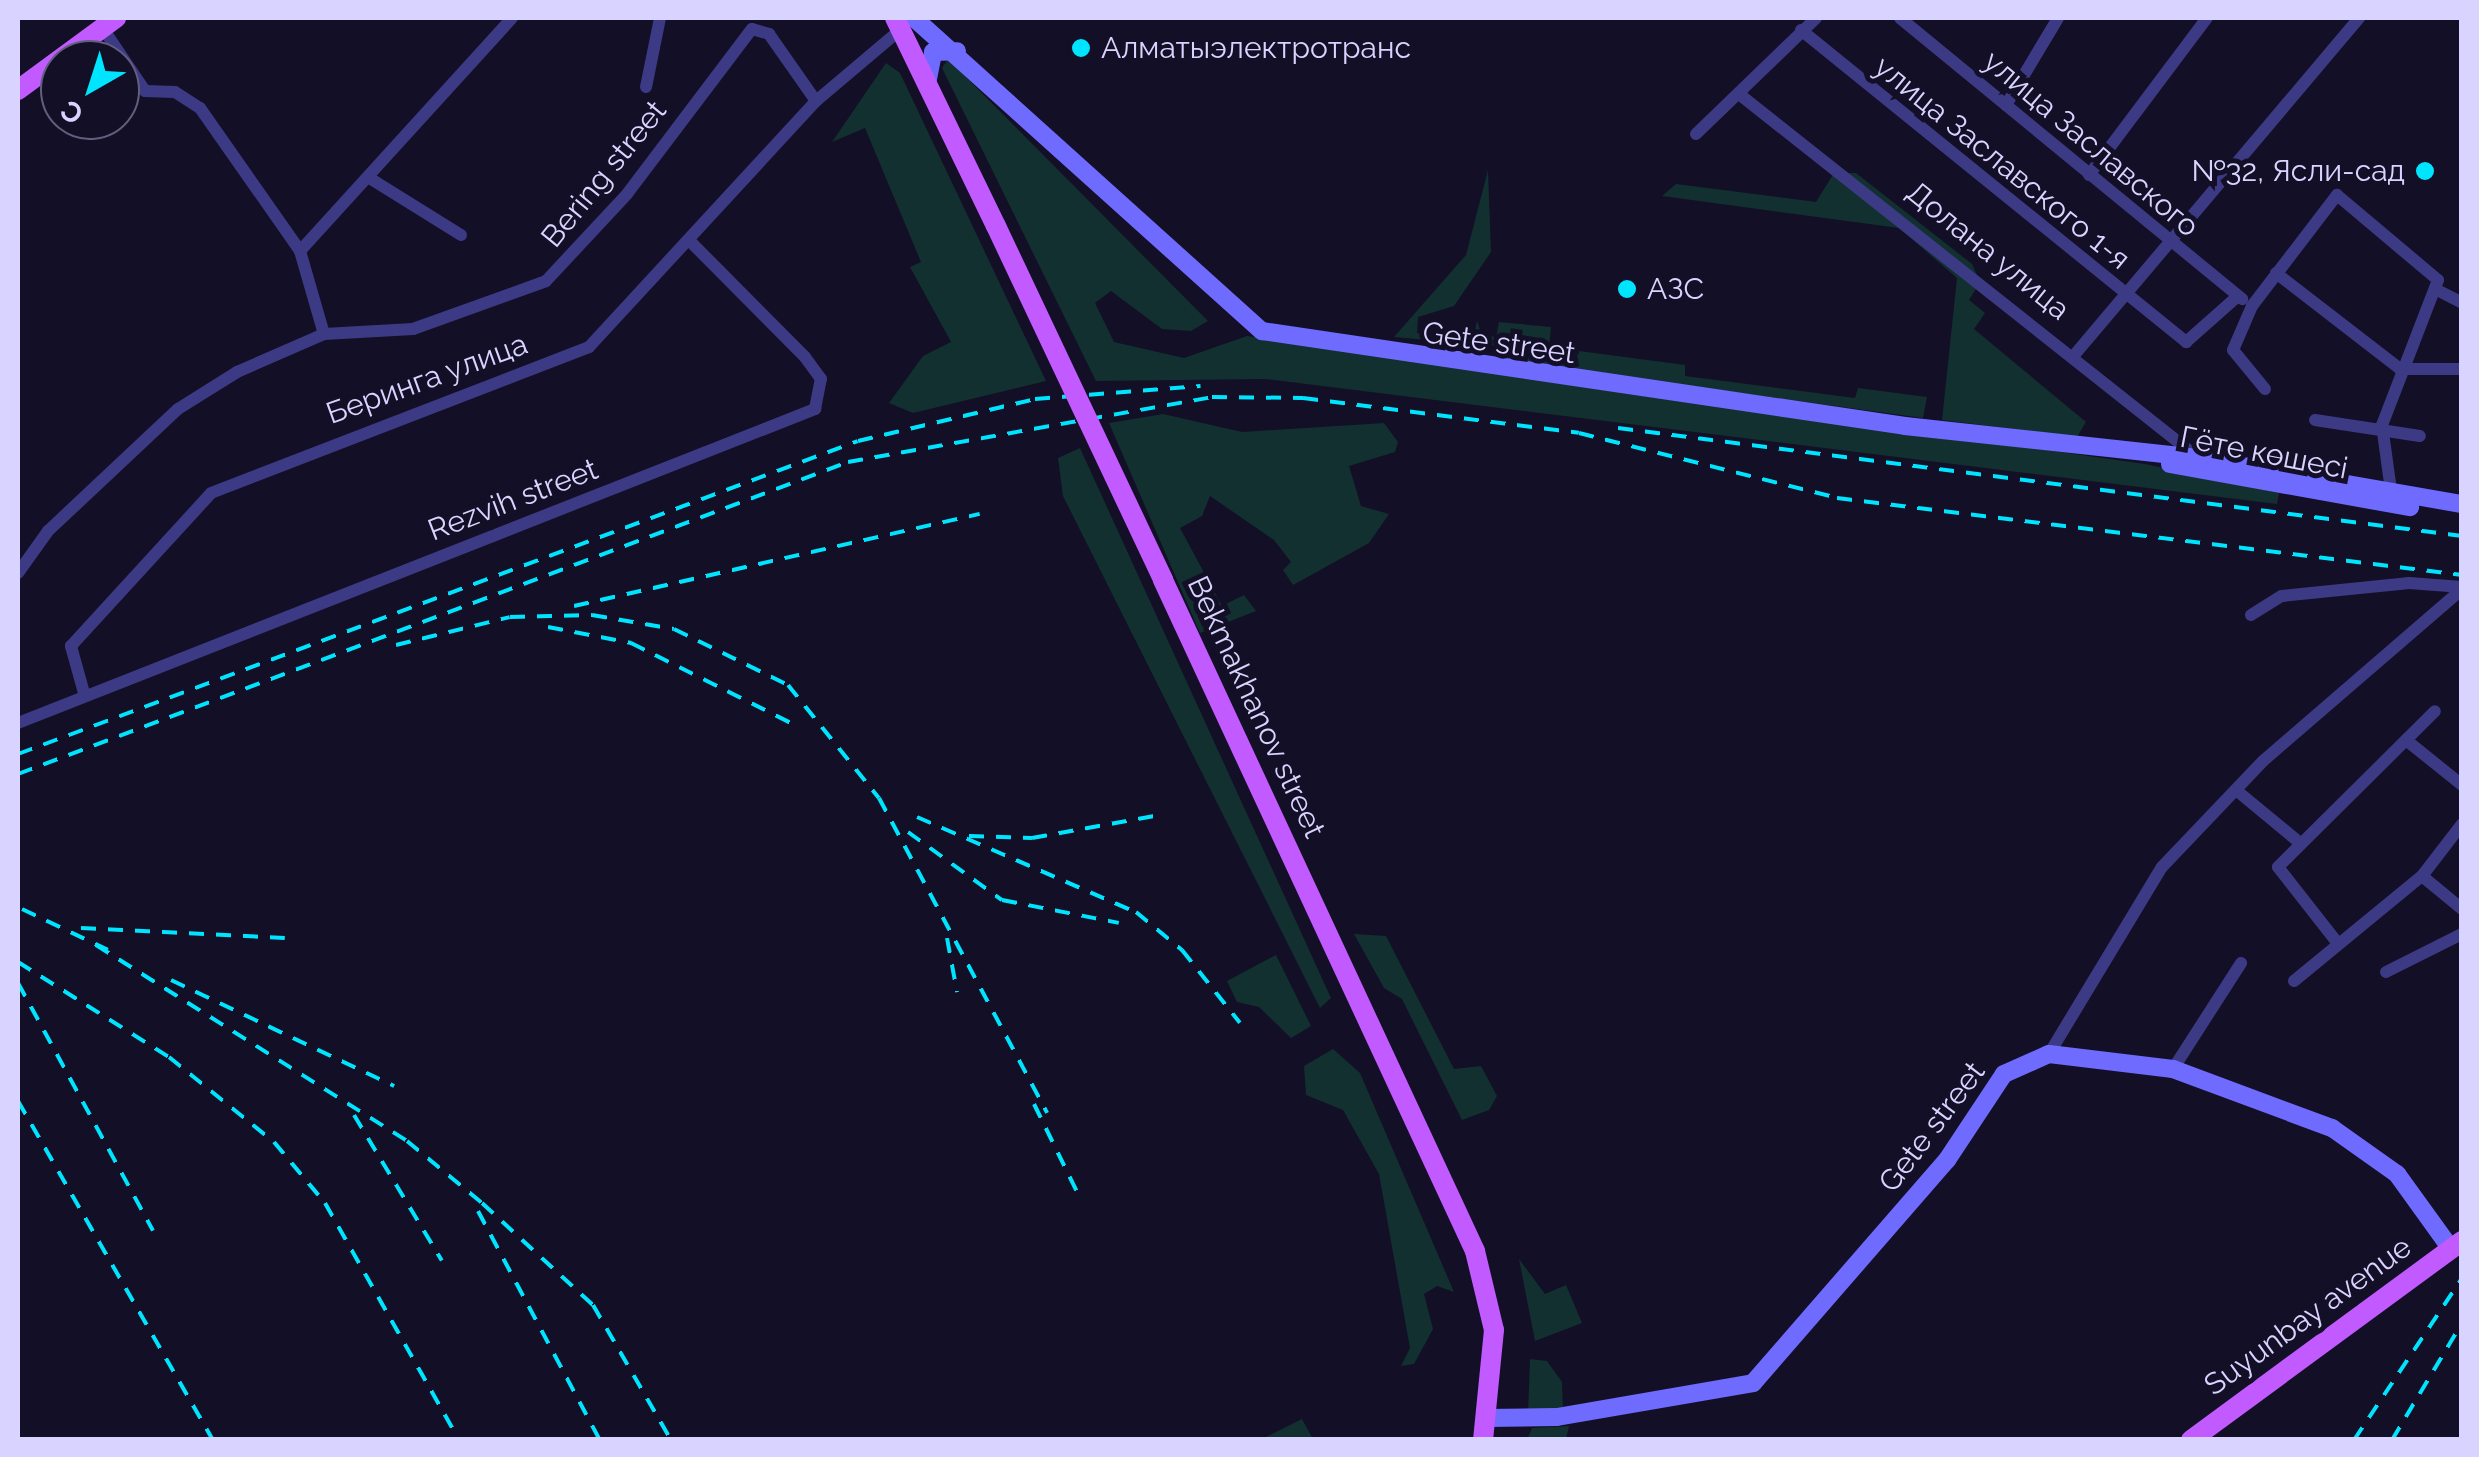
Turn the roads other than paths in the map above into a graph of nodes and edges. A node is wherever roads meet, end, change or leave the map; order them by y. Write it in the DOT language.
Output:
graph roads {
  1 [pos="512,18"];
  2 [pos="660,18"];
  3 [pos="1816,18"];
  4 [pos="1900,18"];
  5 [pos="2058,18"];
  6 [pos="2207,18"];
  7 [pos="2359,18"];
  8 [pos="109,22"];
  9 [pos="903,22"];
  10 [pos="748,23"];
  11 [pos="1801,30"];
  12 [pos="957,51"];
  13 [pos="927,84"];
  14 [pos="646,87"];
  15 [pos="18,90"];
  16 [pos="1739,94"];
  17 [pos="816,101"];
  18 [pos="2006,105"];
  19 [pos="1696,134"];
  20 [pos="2089,175"];
  21 [pos="371,179"];
  22 [pos="460,236"];
  23 [pos="689,240"];
  24 [pos="2173,245"];
  25 [pos="300,250"];
  26 [pos="2276,273"];
  27 [pos="2437,290"];
  28 [pos="2128,295"];
  29 [pos="2238,296"];
  30 [pos="2462,303"];
  31 [pos="2252,306"];
  32 [pos="324,334"];
  33 [pos="2076,353"];
  34 [pos="2462,368"];
  35 [pos="2400,370"];
  36 [pos="2265,388"];
  37 [pos="2315,420"];
  38 [pos="2383,431"];
  39 [pos="2420,436"];
  40 [pos="2141,455"];
  41 [pos="2198,458"];
  42 [pos="2391,492"];
  43 [pos="2462,504"];
  44 [pos="2462,514"];
  45 [pos="18,573"];
  46 [pos="2462,588"];
  47 [pos="2251,615"];
  48 [pos="84,693"];
  49 [pos="2435,711"];
  50 [pos="21,724"];
  51 [pos="2406,740"];
  52 [pos="2462,785"];
  53 [pos="2236,790"];
  54 [pos="2462,824"];
  55 [pos="2300,843"];
  56 [pos="2422,876"];
  57 [pos="2462,909"];
  58 [pos="2462,934"];
  59 [pos="2336,941"];
  60 [pos="2241,963"];
  61 [pos="2386,972"];
  62 [pos="2294,981"];
  63 [pos="2049,1054"];
  64 [pos="2173,1069"];
  65 [pos="2456,1245"];
  66 [pos="1485,1429"];
  67 [pos="2191,1440"];
  1 -- 21 [label="street"];
  2 -- 14 [label="street"];
  3 -- 11 [label="street"];
  4 -- 18 [label="street, улица Заславского"];
  5 -- 18 [label="street"];
  6 -- 20 [label="street"];
  7 -- 24 [label="street"];
  8 -- 15 [label="main road"];
  8 -- 25 [label="street"];
  9 -- 12 [label="main road, Gete street"];
  9 -- 13 [label="main road, Bekmakhanov street"];
  9 -- 17 [label="street, Беринга улица"];
  10 -- 17 [label="street"];
  10 -- 32 [label="street, Bering street"];
  11 -- 16 [label="street"];
  11 -- 28 [label="street, улица Заславского 1-я"];
  12 -- 13 [label="main road"];
  12 -- 40 [label="main road, Gete street"];
  13 -- 66 [label="main road, Bekmakhanov street, bridge"];
  16 -- 19 [label="street"];
  16 -- 33 [label="street, Долана улица"];
  17 -- 23 [label="street, Беринга улица"];
  18 -- 20 [label="street, улица Заславского"];
  20 -- 24 [label="street, улица Заславского"];
  21 -- 22 [label="street"];
  21 -- 25 [label="street"];
  23 -- 48 [label="street, Беринга улица"];
  23 -- 48 [label="street, Rezvih street"];
  24 -- 28 [label="street"];
  24 -- 29 [label="street, улица Заславского"];
  25 -- 32 [label="street"];
  26 -- 27 [label="street"];
  26 -- 31 [label="street"];
  26 -- 35 [label="street"];
  27 -- 30 [label="street"];
  27 -- 35 [label="street"];
  28 -- 29 [label="street, улица Заславского 1-я"];
  28 -- 33 [label="street"];
  29 -- 31 [label="street, улица Заславского"];
  31 -- 36 [label="street"];
  32 -- 45 [label="street, Bering street"];
  33 -- 41 [label="street, Долана улица"];
  34 -- 35 [label="street"];
  35 -- 38 [label="street"];
  37 -- 38 [label="street"];
  38 -- 39 [label="street"];
  38 -- 42 [label="street"];
  40 -- 41 [label="main road, Гёте көшесі"];
  40 -- 44 [label="main road, Гёте көшесі"];
  41 -- 42 [label="main road, Гёте көшесі"];
  42 -- 43 [label="main road, Гёте көшесі"];
  46 -- 47 [label="street"];
  46 -- 53 [label="street"];
  48 -- 50 [label="street, Rezvih street"];
  49 -- 51 [label="street"];
  51 -- 52 [label="street"];
  51 -- 55 [label="street"];
  53 -- 55 [label="street"];
  53 -- 63 [label="street"];
  54 -- 56 [label="street"];
  55 -- 59 [label="street"];
  56 -- 57 [label="street"];
  56 -- 59 [label="street"];
  58 -- 61 [label="street"];
  59 -- 62 [label="street"];
  60 -- 64 [label="street"];
  63 -- 64 [label="main road"];
  63 -- 66 [label="main road, Gete street"];
  64 -- 65 [label="main road"];
  65 -- 67 [label="main road, Suyunbay avenue"];
}
